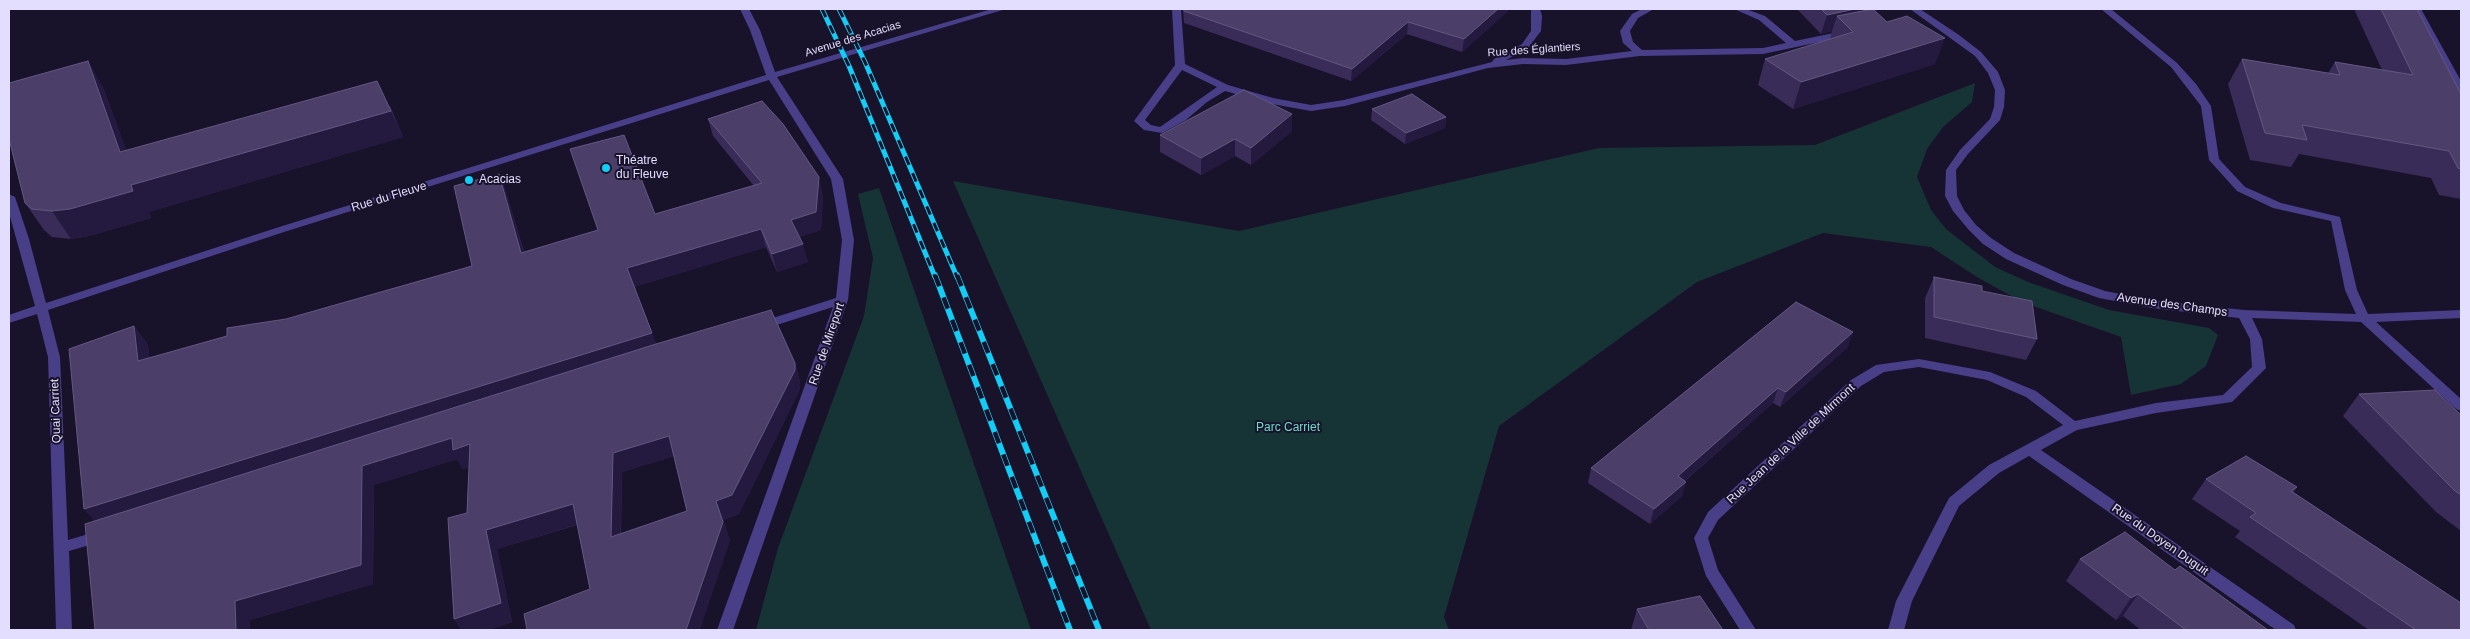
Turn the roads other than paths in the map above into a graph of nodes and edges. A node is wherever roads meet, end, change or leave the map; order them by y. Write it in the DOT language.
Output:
graph roads {
  1 [pos="744,9"];
  2 [pos="1001,9"];
  3 [pos="1176,9"];
  4 [pos="1535,9"];
  5 [pos="1649,9"];
  6 [pos="1738,9"];
  7 [pos="1914,9"];
  8 [pos="2106,9"];
  9 [pos="2416,9"];
  10 [pos="1858,31"];
  11 [pos="1794,45"];
  12 [pos="1640,53"];
  13 [pos="1180,65"];
  14 [pos="1488,65"];
  15 [pos="771,76"];
  16 [pos="1224,87"];
  17 [pos="2461,90"];
  18 [pos="9,197"];
  19 [pos="842,300"];
  20 [pos="40,309"];
  21 [pos="2244,314"];
  22 [pos="2461,314"];
  23 [pos="2364,318"];
  24 [pos="9,319"];
  25 [pos="748,330"];
  26 [pos="2461,406"];
  27 [pos="2073,426"];
  28 [pos="2031,450"];
  29 [pos="111,532"];
  30 [pos="60,548"];
  31 [pos="64,630"];
  32 [pos="725,630"];
  33 [pos="1748,630"];
  34 [pos="1896,630"];
  35 [pos="2288,630"];
  1 -- 15 [label="street, Rue de Mireport"];
  2 -- 15 [label="street, Avenue des Acacias"];
  3 -- 13 [label="street"];
  4 -- 14 [label="street"];
  5 -- 12 [label="street"];
  6 -- 11 [label="street"];
  7 -- 21 [label="street, Avenue des Champs"];
  8 -- 23 [label="street"];
  9 -- 17 [label="street"];
  10 -- 11 [label="street, Rue des Églantiers"];
  11 -- 12 [label="street, Rue des Églantiers"];
  12 -- 14 [label="street, Rue des Églantiers"];
  13 -- 16 [label="street, Rue des Églantiers"];
  13 -- 16 [label="street"];
  14 -- 16 [label="street, Rue des Églantiers"];
  15 -- 19 [label="street, Rue de Mireport"];
  15 -- 20 [label="street, Rue du Fleuve"];
  18 -- 20 [label="street, Quai Carriet"];
  19 -- 25 [label="street"];
  19 -- 32 [label="street, Rue de Mireport"];
  20 -- 24 [label="street, Rue du Fleuve"];
  20 -- 30 [label="street, Quai Carriet"];
  21 -- 23 [label="street, Avenue des Champs"];
  21 -- 27 [label="street"];
  22 -- 23 [label="street, Avenue des Champs"];
  23 -- 26 [label="street"];
  27 -- 28 [label="street"];
  27 -- 33 [label="street, Rue Jean de la Ville de Mirmont"];
  28 -- 34 [label="street"];
  28 -- 35 [label="street, Rue du Doyen Duguit"];
  29 -- 30 [label="street"];
  30 -- 31 [label="street, Quai Carriet"];
}
